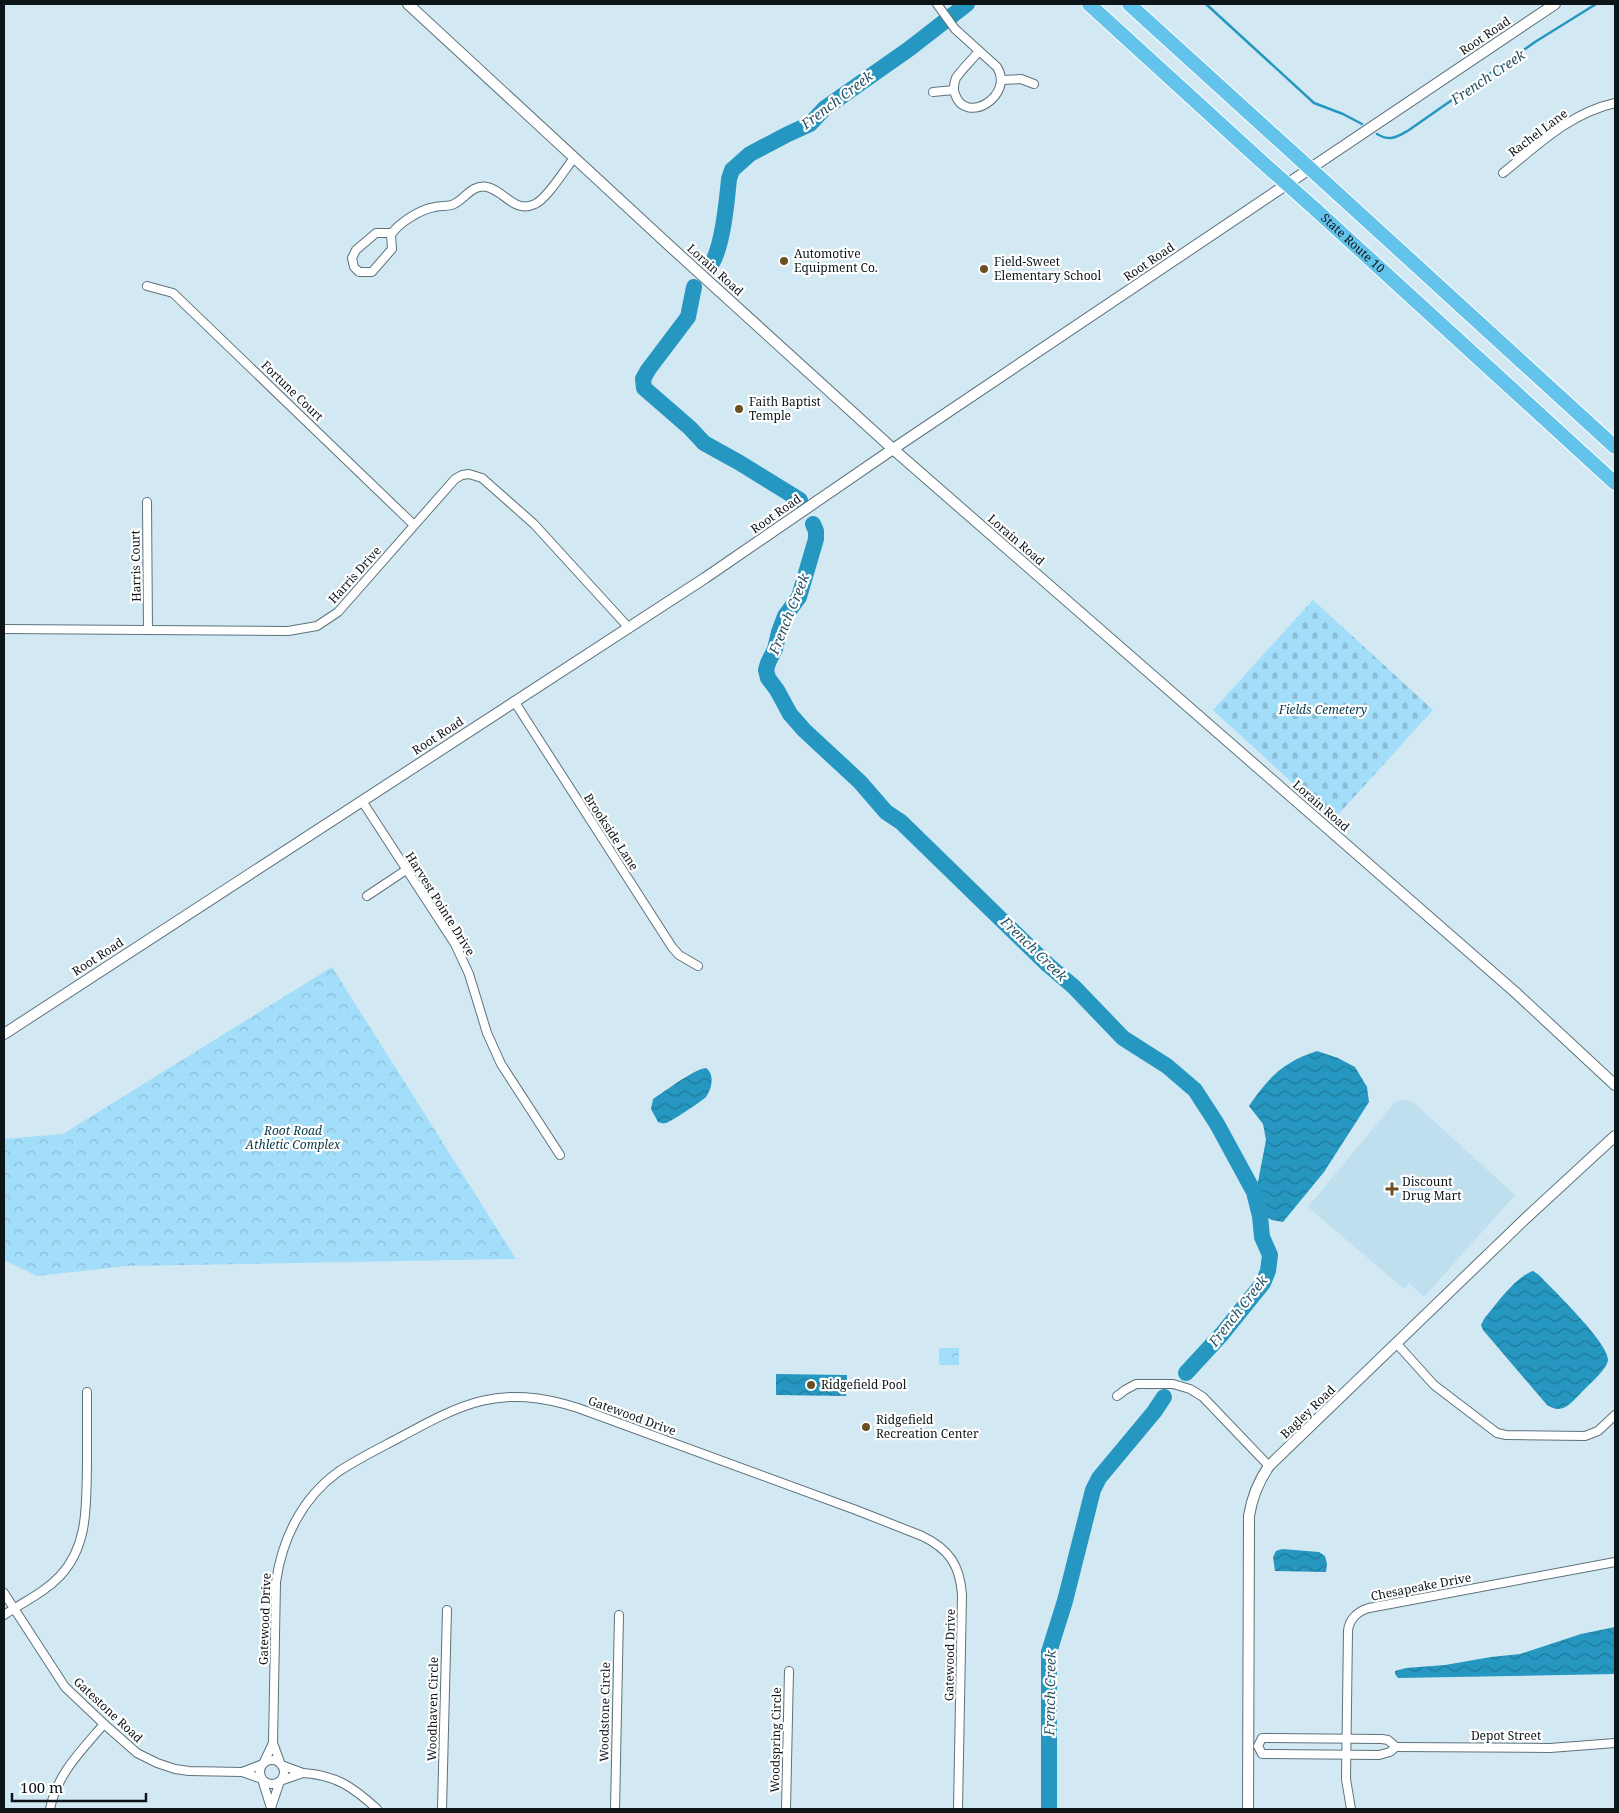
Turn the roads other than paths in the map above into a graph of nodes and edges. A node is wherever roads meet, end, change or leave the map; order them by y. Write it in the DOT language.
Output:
graph roads {
  1 [pos="408,4"];
  2 [pos="937,4"];
  3 [pos="1089,4"];
  4 [pos="1129,4"];
  5 [pos="1555,4"];
  6 [pos="979,51"];
  7 [pos="1002,80"];
  8 [pos="1034,84"];
  9 [pos="954,90"];
  10 [pos="933,92"];
  11 [pos="1615,103"];
  12 [pos="574,158"];
  13 [pos="1503,173"];
  14 [pos="392,233"];
  15 [pos="147,286"];
  16 [pos="1615,447"];
  17 [pos="893,448"];
  18 [pos="1615,483"];
  19 [pos="147,502"];
  20 [pos="414,525"];
  21 [pos="629,628"];
  22 [pos="4,629"];
  23 [pos="148,630"];
  24 [pos="514,701"];
  25 [pos="362,800"];
  26 [pos="406,870"];
  27 [pos="367,896"];
  28 [pos="698,966"];
  29 [pos="4,1034"];
  30 [pos="1615,1085"];
  31 [pos="1615,1136"];
  32 [pos="560,1155"];
  33 [pos="1397,1344"];
  34 [pos="87,1392"];
  35 [pos="1117,1396"];
  36 [pos="1615,1415"];
  37 [pos="1269,1466"];
  38 [pos="1615,1562"];
  39 [pos="4,1594"];
  40 [pos="14,1608"];
  41 [pos="447,1610"];
  42 [pos="4,1615"];
  43 [pos="618,1615"];
  44 [pos="789,1672"];
  45 [pos="104,1724"];
  46 [pos="1347,1738"];
  47 [pos="273,1743"];
  48 [pos="1615,1743"];
  49 [pos="1253,1746"];
  50 [pos="1396,1747"];
  51 [pos="1347,1755"];
  52 [pos="263,1764"];
  53 [pos="280,1764"];
  54 [pos="242,1772"];
  55 [pos="303,1773"];
  56 [pos="262,1779"];
  57 [pos="280,1781"];
  58 [pos="50,1809"];
  59 [pos="272,1809"];
  60 [pos="377,1809"];
  61 [pos="442,1809"];
  62 [pos="615,1809"];
  63 [pos="786,1809"];
  64 [pos="958,1809"];
  65 [pos="1248,1809"];
  66 [pos="1351,1809"];
  1 -- 12 [label="street, Lorain Road"];
  2 -- 6 [label="street"];
  3 -- 18 [label="highway, State Route 10, bridge"];
  4 -- 16 [label="highway, bridge"];
  5 -- 17 [label="street, Root Road"];
  6 -- 7 [label="street"];
  6 -- 9 [label="street"];
  7 -- 8 [label="street"];
  7 -- 9 [label="street"];
  9 -- 10 [label="street"];
  11 -- 13 [label="street, Rachel Lane"];
  12 -- 14 [label="street"];
  12 -- 17 [label="street, Lorain Road"];
  14 -- 14 [label="street"];
  15 -- 20 [label="street, Fortune Court"];
  17 -- 21 [label="street, Root Road"];
  17 -- 30 [label="street, Lorain Road"];
  19 -- 23 [label="street, Harris Court"];
  20 -- 21 [label="street, Harris Drive"];
  20 -- 23 [label="street, Harris Drive"];
  21 -- 24 [label="street, Root Road"];
  22 -- 23 [label="street, Harris Drive"];
  24 -- 25 [label="street, Root Road"];
  24 -- 28 [label="street, Brookside Lane"];
  25 -- 26 [label="street, Harvest Pointe Drive"];
  25 -- 29 [label="street, Root Road"];
  26 -- 27 [label="street"];
  26 -- 32 [label="street, Harvest Pointe Drive"];
  31 -- 33 [label="street, Bagley Road"];
  33 -- 36 [label="street"];
  33 -- 37 [label="street, Bagley Road"];
  34 -- 40 [label="street"];
  35 -- 37 [label="street"];
  37 -- 49 [label="street, Bagley Road"];
  38 -- 46 [label="street, Chesapeake Drive"];
  39 -- 40 [label="street, Gatestone Road"];
  40 -- 42 [label="street"];
  40 -- 45 [label="street, Gatestone Road"];
  41 -- 61 [label="street, Woodhaven Circle"];
  43 -- 62 [label="street, Woodstone Circle"];
  44 -- 63 [label="street, Woodspring Circle"];
  45 -- 54 [label="street, Gatestone Road"];
  45 -- 58 [label="street"];
  46 -- 49 [label="street, Depot Street"];
  46 -- 50 [label="street, Depot Street"];
  46 -- 51 [label="street, Chesapeake Drive"];
  47 -- 52 [label="street, Gatewood Drive"];
  47 -- 53 [label="street, Gatewood Drive"];
  47 -- 64 [label="street, Gatewood Drive"];
  48 -- 50 [label="street, Depot Street"];
  49 -- 51 [label="street, Depot Street"];
  49 -- 65 [label="street, Bagley Road"];
  50 -- 51 [label="street, Depot Street"];
  51 -- 66 [label="street, Chesapeake Drive"];
  52 -- 53 [label="street"];
  52 -- 54 [label="street, Gatestone Road"];
  52 -- 56 [label="street"];
  53 -- 55 [label="street"];
  53 -- 57 [label="street"];
  54 -- 56 [label="street, Gatestone Road"];
  55 -- 57 [label="street"];
  55 -- 60 [label="street"];
  56 -- 57 [label="street"];
  56 -- 59 [label="street"];
  57 -- 59 [label="street"];
}
